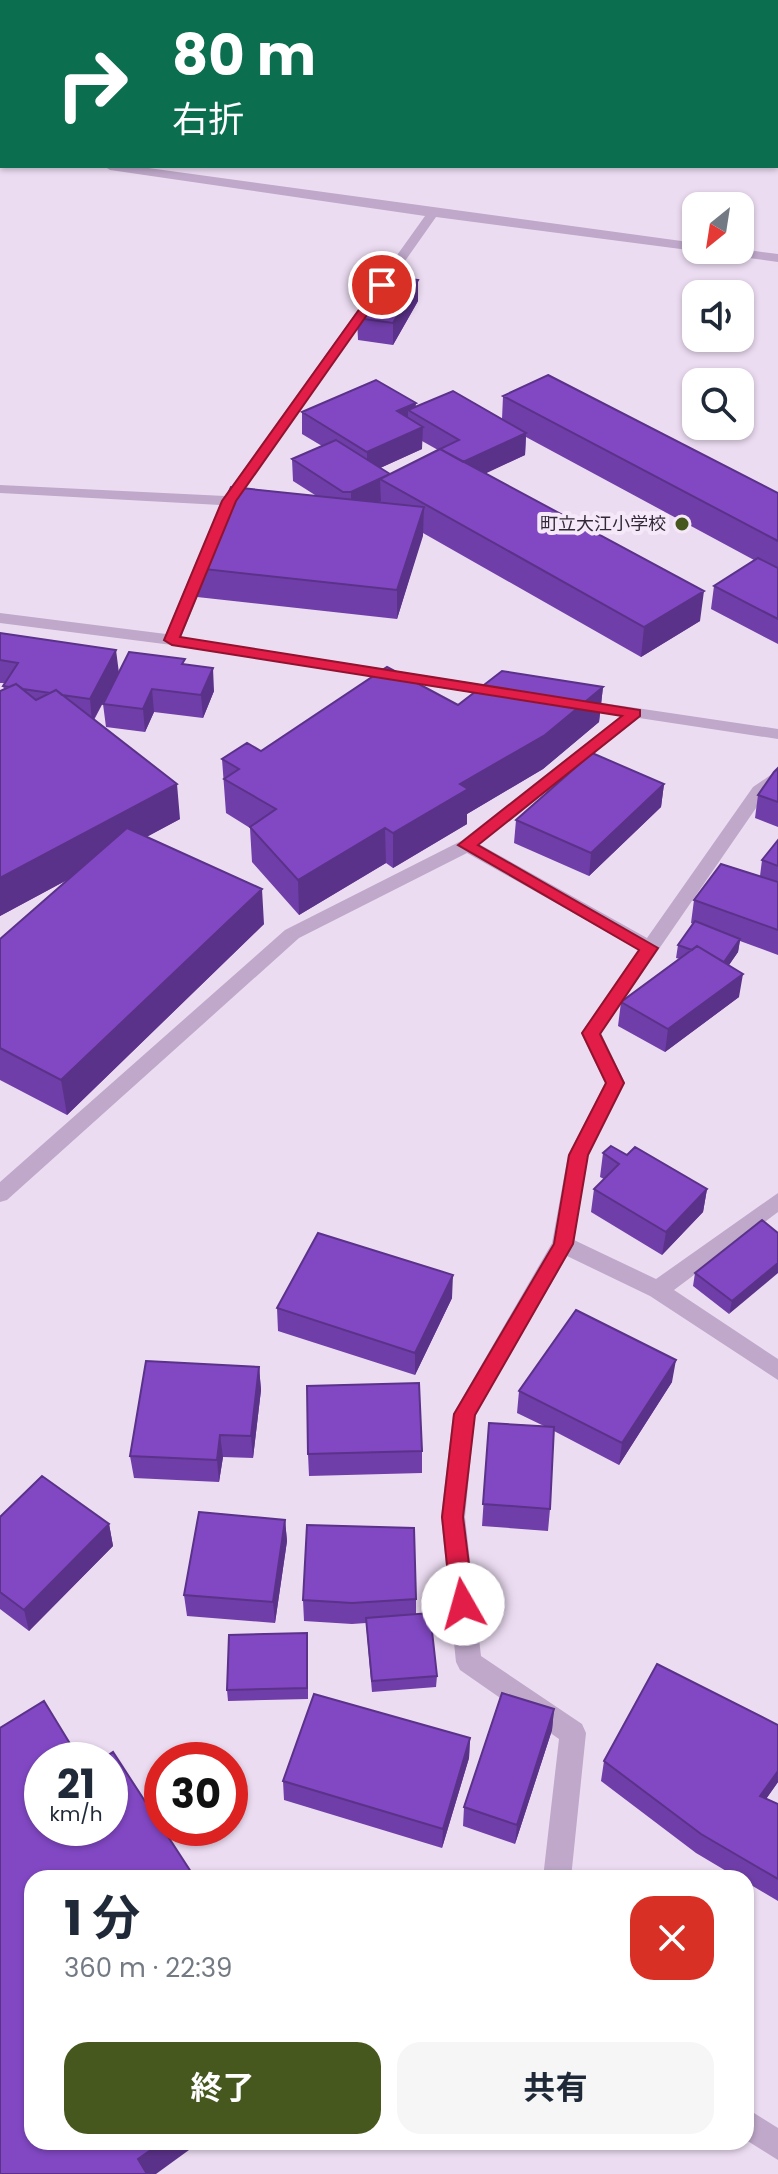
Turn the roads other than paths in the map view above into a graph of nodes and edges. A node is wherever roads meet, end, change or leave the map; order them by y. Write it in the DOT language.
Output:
graph roads {
  1 [pos="124,168"];
  2 [pos="433,213"];
  3 [pos="682,245"];
  4 [pos="754,255"];
  5 [pos="778,258"];
  6 [pos="0,489"];
  7 [pos="229,501"];
  8 [pos="0,618"];
  9 [pos="172,640"];
  10 [pos="527,696"];
  11 [pos="558,701"];
  12 [pos="635,713"];
  13 [pos="778,734"];
  14 [pos="778,775"];
  15 [pos="467,845"];
  16 [pos="650,948"];
  17 [pos="0,1194"];
  18 [pos="778,1201"];
  19 [pos="563,1244"];
  20 [pos="658,1290"];
  21 [pos="778,1371"];
  22 [pos="558,1870"];
  23 [pos="754,2128"];
  24 [pos="778,2145"];
  1 -- 2 [label="street"];
  2 -- 3 [label="street"];
  2 -- 7 [label="street"];
  4 -- 5 [label="street"];
  6 -- 7 [label="street"];
  7 -- 9 [label="street"];
  8 -- 9 [label="street"];
  9 -- 10 [label="street"];
  11 -- 12 [label="street"];
  12 -- 13 [label="street"];
  12 -- 15 [label="street"];
  14 -- 16 [label="street"];
  15 -- 16 [label="street"];
  15 -- 17 [label="street"];
  16 -- 19 [label="street"];
  18 -- 20 [label="street"];
  19 -- 20 [label="street"];
  19 -- 22 [label="street"];
  20 -- 21 [label="street"];
  23 -- 24 [label="street"];
}
